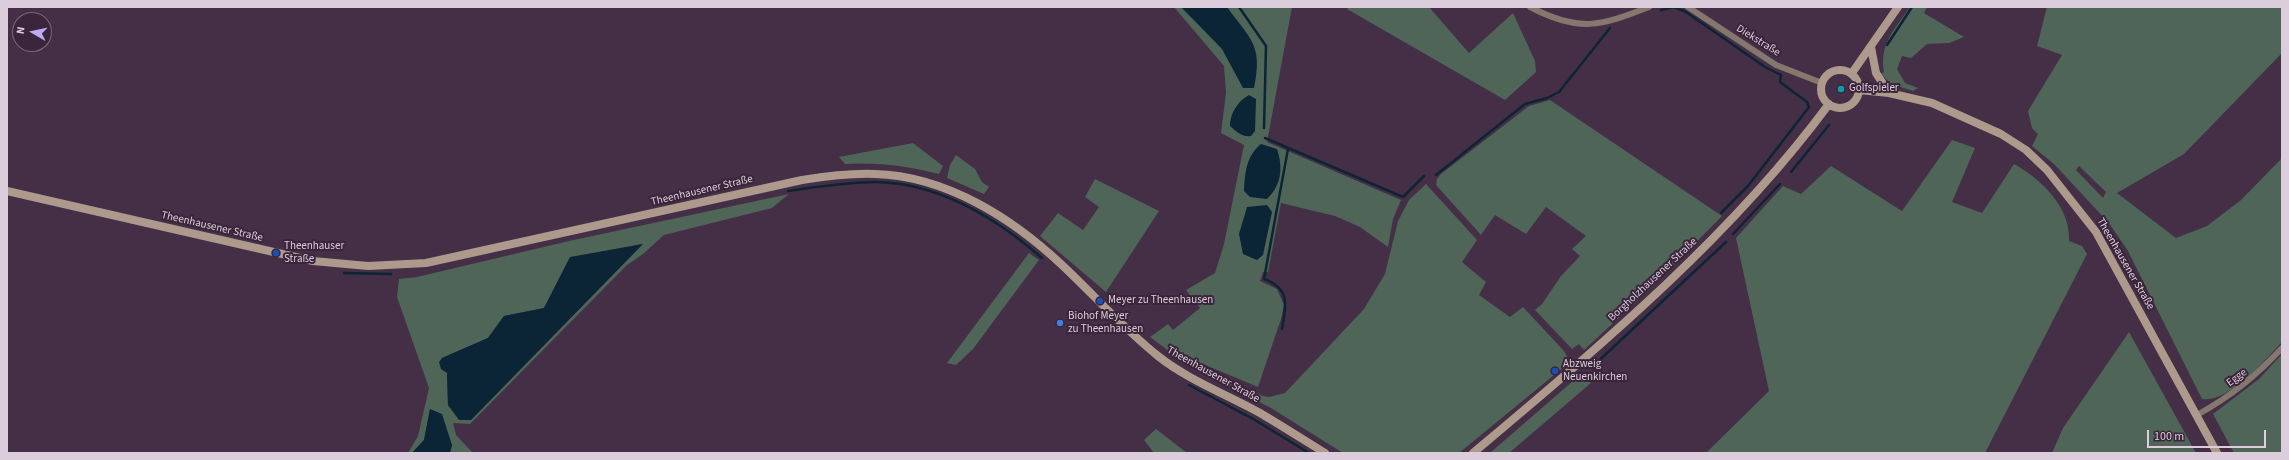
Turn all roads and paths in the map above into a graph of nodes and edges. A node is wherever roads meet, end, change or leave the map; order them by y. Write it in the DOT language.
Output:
graph roads {
  1 [pos="1530,7"];
  2 [pos="1650,7"];
  3 [pos="1688,7"];
  4 [pos="1898,7"];
  5 [pos="1871,47"];
  6 [pos="1852,74"];
  7 [pos="1822,83"];
  8 [pos="1859,90"];
  9 [pos="1889,93"];
  10 [pos="1829,104"];
  11 [pos="7,191"];
  12 [pos="2282,348"];
  13 [pos="2197,416"];
  14 [pos="1325,453"];
  15 [pos="1473,453"];
  16 [pos="2217,453"];
  1 -- 2 [label="street"];
  3 -- 7 [label="street, Diekstraße"];
  4 -- 5 [label="street"];
  5 -- 6 [label="street"];
  5 -- 9 [label="street"];
  6 -- 7 [label="street"];
  6 -- 8 [label="street"];
  7 -- 10 [label="street"];
  8 -- 9 [label="street, Theenhausener Straße"];
  8 -- 10 [label="street"];
  9 -- 13 [label="street, Theenhausener Straße"];
  10 -- 15 [label="street, Borgholzhausener Straße"];
  11 -- 14 [label="street, Theenhausener Straße"];
  12 -- 13 [label="street, Egge"];
  13 -- 16 [label="street, Theenhausener Straße"];
}
